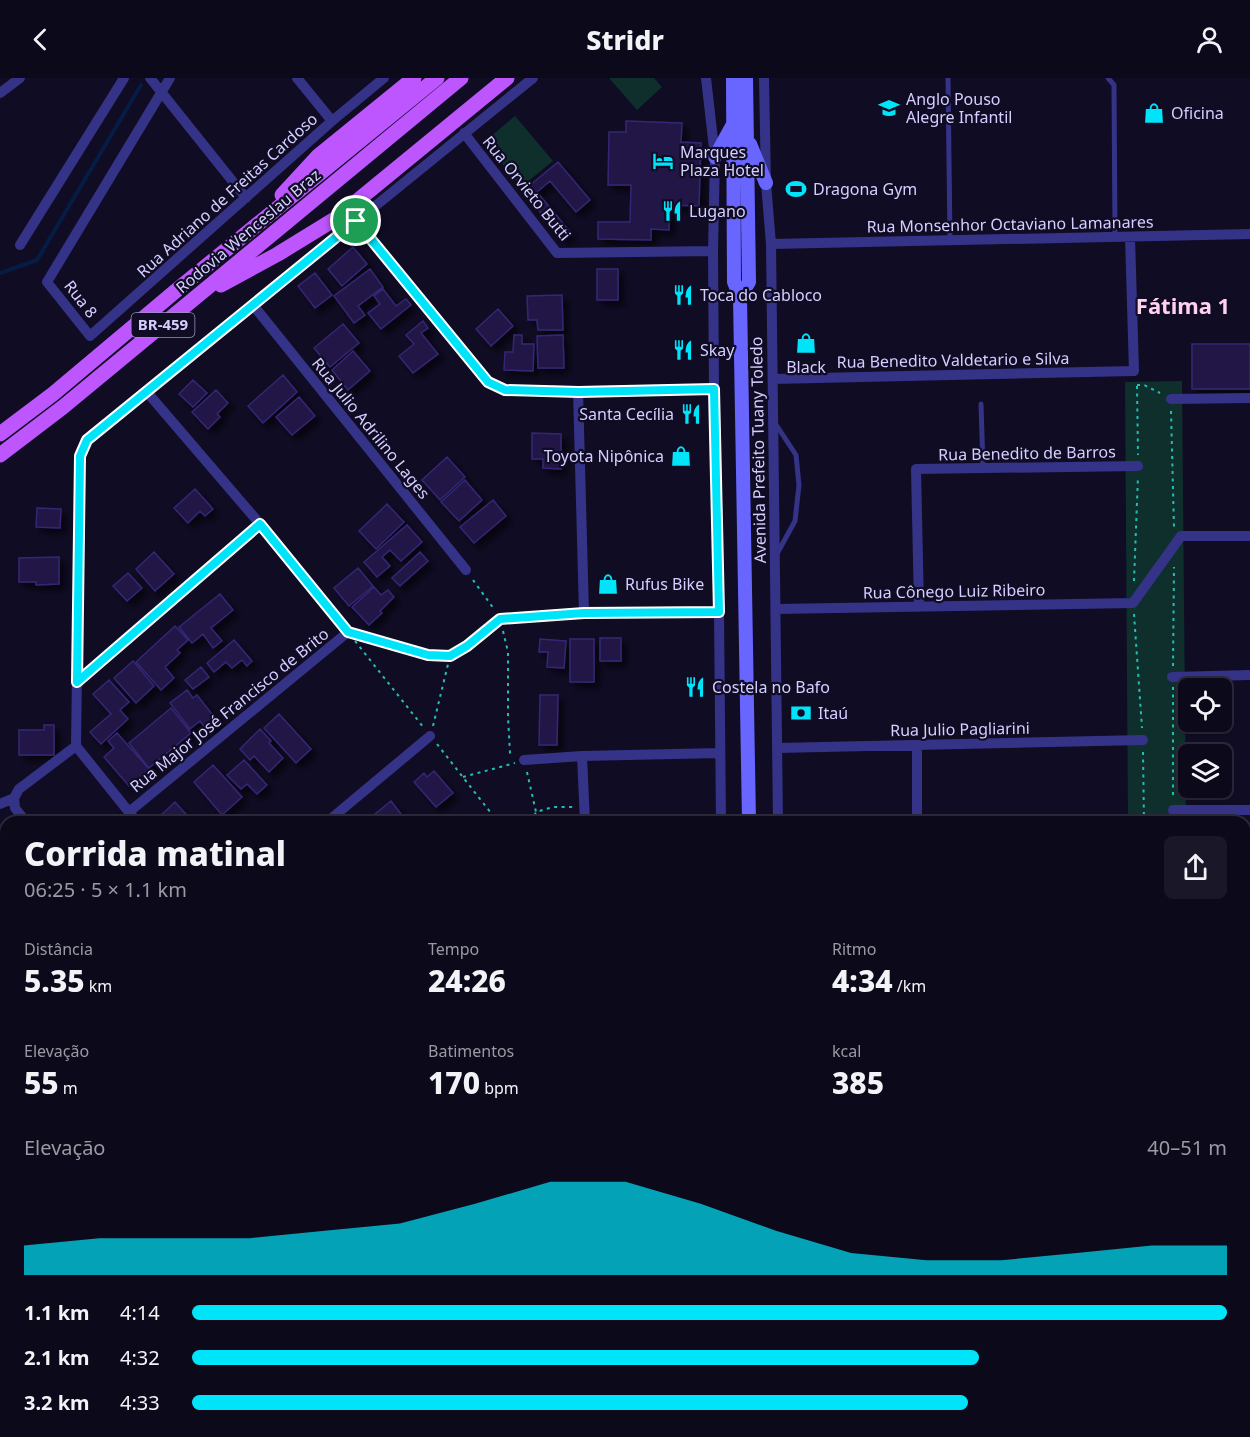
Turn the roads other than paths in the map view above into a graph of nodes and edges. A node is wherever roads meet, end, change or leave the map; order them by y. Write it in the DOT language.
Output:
graph roads {
  1 [pos="20,78"];
  2 [pos="124,78"];
  3 [pos="150,78"];
  4 [pos="170,78"];
  5 [pos="297,78"];
  6 [pos="384,78"];
  7 [pos="414,78"];
  8 [pos="437,78"];
  9 [pos="461,78"];
  10 [pos="507,78"];
  11 [pos="533,78"];
  12 [pos="706,78"];
  13 [pos="733,78"];
  14 [pos="746,78"];
  15 [pos="764,78"];
  16 [pos="948,78"];
  17 [pos="1108,78"];
  18 [pos="0,93"];
  19 [pos="161,93"];
  20 [pos="739,96"];
  21 [pos="332,121"];
  22 [pos="733,124"];
  23 [pos="464,134"];
  24 [pos="747,137"];
  25 [pos="715,157"];
  26 [pos="766,183"];
  27 [pos="319,185"];
  28 [pos="246,198"];
  29 [pos="356,221"];
  30 [pos="1250,234"];
  31 [pos="1115,237"];
  32 [pos="1130,237"];
  33 [pos="950,240"];
  34 [pos="771,244"];
  35 [pos="20,245"];
  36 [pos="713,251"];
  37 [pos="178,289"];
  38 [pos="740,297"];
  39 [pos="189,303"];
  40 [pos="253,305"];
  41 [pos="90,336"];
  42 [pos="773,380"];
  43 [pos="714,389"];
  44 [pos="146,391"];
  45 [pos="579,392"];
  46 [pos="1250,398"];
  47 [pos="1171,399"];
  48 [pos="981,404"];
  49 [pos="774,422"];
  50 [pos="0,434"];
  51 [pos="0,455"];
  52 [pos="1138,466"];
  53 [pos="983,468"];
  54 [pos="260,524"];
  55 [pos="1250,536"];
  56 [pos="775,556"];
  57 [pos="466,570"];
  58 [pos="920,606"];
  59 [pos="776,609"];
  60 [pos="719,612"];
  61 [pos="584,613"];
  62 [pos="500,619"];
  63 [pos="1250,675"];
  64 [pos="1172,677"];
  65 [pos="77,682"];
  66 [pos="430,736"];
  67 [pos="1143,740"];
  68 [pos="917,745"];
  69 [pos="76,746"];
  70 [pos="777,747"];
  71 [pos="720,753"];
  72 [pos="582,756"];
  73 [pos="524,760"];
  74 [pos="14,798"];
  75 [pos="0,804"];
  76 [pos="1173,810"];
  77 [pos="1250,810"];
  78 [pos="129,812"];
  79 [pos="21,816"];
  80 [pos="132,816"];
  81 [pos="334,816"];
  82 [pos="585,816"];
  83 [pos="721,816"];
  84 [pos="749,816"];
  85 [pos="778,816"];
  86 [pos="917,816"];
  1 -- 18 [label="street"];
  2 -- 35 [label="street"];
  3 -- 19 [label="street"];
  4 -- 19 [label="street"];
  5 -- 21 [label="street"];
  6 -- 21 [label="street, Rua Adriano de Freitas Cardoso"];
  7 -- 37 [label="main road"];
  8 -- 27 [label="main road, Rodovia Wenceslau Braz / BR-459"];
  9 -- 27 [label="main road, Rodovia Wenceslau Braz / BR-459"];
  10 -- 39 [label="main road"];
  11 -- 23 [label="street"];
  12 -- 25 [label="street"];
  13 -- 20 [label="main road"];
  14 -- 20 [label="main road"];
  15 -- 26 [label="street, Avenida Prefeito Tuany Toledo"];
  16 -- 33 [label="lane"];
  17 -- 31 [label="lane"];
  19 -- 28 [label="street"];
  19 -- 41 [label="street, Rua 8"];
  20 -- 22 [label="main road, Avenida Prefeito Tuany Toledo"];
  20 -- 24 [label="main road, Avenida Prefeito Tuany Toledo"];
  21 -- 28 [label="street, Rua Adriano de Freitas Cardoso"];
  22 -- 25 [label="main road"];
  22 -- 38 [label="main road, Avenida Prefeito Tuany Toledo"];
  23 -- 29 [label="street"];
  23 -- 36 [label="street, Rua Orvieto Butti"];
  24 -- 26 [label="main road"];
  24 -- 38 [label="main road, Avenida Prefeito Tuany Toledo"];
  25 -- 36 [label="street"];
  26 -- 34 [label="street, Avenida Prefeito Tuany Toledo"];
  27 -- 37 [label="main road, Rodovia Wenceslau Braz / BR-459"];
  27 -- 39 [label="main road, Rodovia Wenceslau Braz / BR-459"];
  28 -- 41 [label="street, Rua Adriano de Freitas Cardoso"];
  29 -- 40 [label="street"];
  29 -- 45 [label="street"];
  30 -- 32 [label="street, Rua Monsenhor Octaviano Lamanares"];
  31 -- 32 [label="street, Rua Monsenhor Octaviano Lamanares"];
  31 -- 33 [label="street, Rua Monsenhor Octaviano Lamanares"];
  32 -- 42 [label="street, Rua Benedito Valdetario e Silva"];
  33 -- 34 [label="street, Rua Monsenhor Octaviano Lamanares"];
  34 -- 42 [label="street, Avenida Prefeito Tuany Toledo"];
  36 -- 43 [label="street"];
  37 -- 50 [label="main road, Rodovia Wenceslau Braz / BR-459"];
  38 -- 84 [label="main road, Avenida Prefeito Tuany Toledo"];
  39 -- 51 [label="main road, Rodovia Wenceslau Braz / BR-459"];
  40 -- 44 [label="street"];
  40 -- 57 [label="street, Rua Julio Adrilino Lages"];
  42 -- 49 [label="street, Avenida Prefeito Tuany Toledo"];
  43 -- 45 [label="street"];
  43 -- 60 [label="street"];
  44 -- 54 [label="street"];
  44 -- 65 [label="street"];
  45 -- 61 [label="street"];
  46 -- 47 [label="street"];
  48 -- 53 [label="lane"];
  49 -- 56 [label="street, Avenida Prefeito Tuany Toledo"];
  49 -- 56 [label="lane"];
  52 -- 53 [label="street, Rua Benedito de Barros"];
  53 -- 58 [label="street, Rua Benedito de Barros"];
  54 -- 65 [label="street"];
  54 -- 78 [label="street, Rua Major José Francisco de Brito"];
  55 -- 58 [label="street, Rua Cônego Luiz Ribeiro"];
  56 -- 59 [label="street, Avenida Prefeito Tuany Toledo"];
  58 -- 59 [label="street, Rua Cônego Luiz Ribeiro"];
  59 -- 70 [label="street, Avenida Prefeito Tuany Toledo"];
  60 -- 61 [label="street"];
  60 -- 71 [label="street"];
  61 -- 62 [label="street"];
  63 -- 64 [label="street"];
  65 -- 69 [label="street"];
  66 -- 81 [label="street"];
  67 -- 68 [label="street, Rua Julio Pagliarini"];
  68 -- 70 [label="street, Rua Julio Pagliarini"];
  68 -- 86 [label="street"];
  69 -- 74 [label="street"];
  69 -- 78 [label="street"];
  70 -- 85 [label="street, Avenida Prefeito Tuany Toledo"];
  71 -- 72 [label="street"];
  71 -- 83 [label="street"];
  72 -- 73 [label="street"];
  72 -- 82 [label="street"];
  74 -- 75 [label="street"];
  74 -- 79 [label="street"];
  76 -- 77 [label="street"];
  78 -- 80 [label="street"];
}
